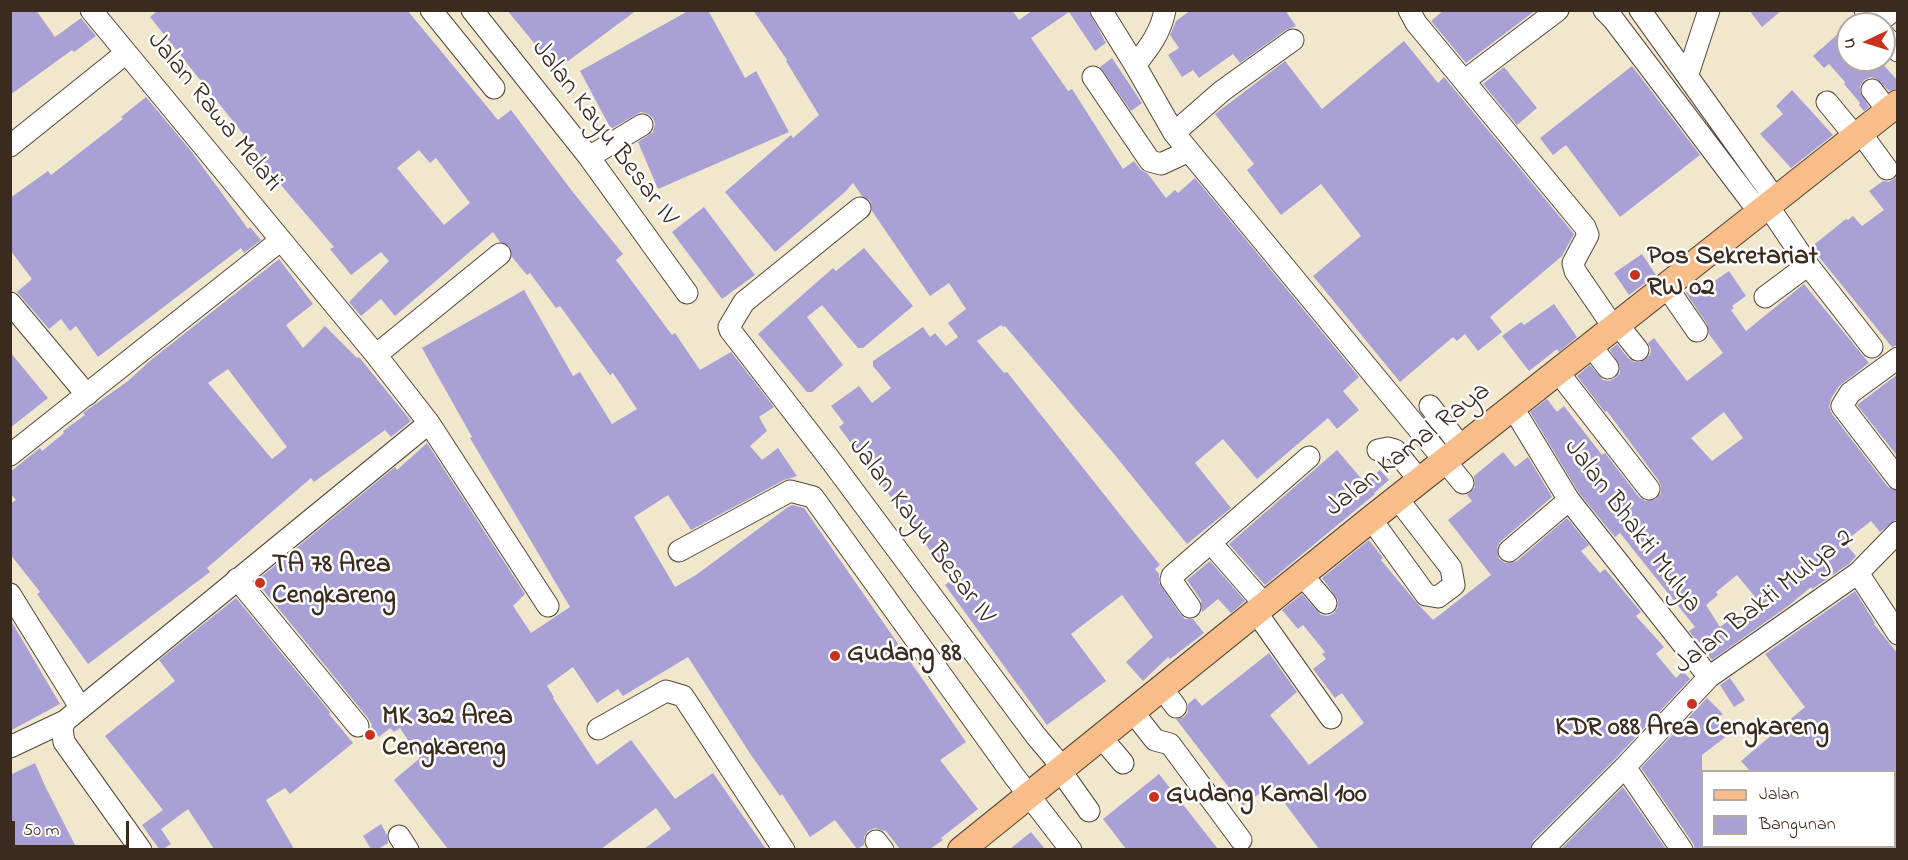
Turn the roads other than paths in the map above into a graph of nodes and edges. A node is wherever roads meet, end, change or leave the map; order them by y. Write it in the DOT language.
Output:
graph roads {
  1 [pos="431,10"];
  2 [pos="1101,10"];
  3 [pos="1165,10"];
  4 [pos="1409,10"];
  5 [pos="1558,10"];
  6 [pos="1604,10"];
  7 [pos="1640,10"];
  8 [pos="1709,10"];
  9 [pos="1865,10"];
  10 [pos="1894,10"];
  11 [pos="474,12"];
  12 [pos="102,14"];
  13 [pos="1293,40"];
  14 [pos="126,53"];
  15 [pos="1135,65"];
  16 [pos="1688,74"];
  17 [pos="1472,75"];
  18 [pos="1093,77"];
  19 [pos="494,88"];
  20 [pos="1872,90"];
  21 [pos="1827,102"];
  22 [pos="1893,107"];
  23 [pos="642,124"];
  24 [pos="1174,133"];
  25 [pos="1858,134"];
  26 [pos="10,146"];
  27 [pos="1190,151"];
  28 [pos="589,157"];
  29 [pos="1887,169"];
  30 [pos="1769,205"];
  31 [pos="860,208"];
  32 [pos="281,240"];
  33 [pos="500,254"];
  34 [pos="1808,265"];
  35 [pos="1666,286"];
  36 [pos="687,293"];
  37 [pos="1765,297"];
  38 [pos="10,303"];
  39 [pos="1616,326"];
  40 [pos="1697,330"];
  41 [pos="1591,346"];
  42 [pos="1872,347"];
  43 [pos="1638,350"];
  44 [pos="376,355"];
  45 [pos="1898,358"];
  46 [pos="1608,368"];
  47 [pos="1558,372"];
  48 [pos="87,395"];
  49 [pos="1430,406"];
  50 [pos="1513,408"];
  51 [pos="429,423"];
  52 [pos="1378,450"];
  53 [pos="1454,454"];
  54 [pos="10,455"];
  55 [pos="1309,457"];
  56 [pos="1898,479"];
  57 [pos="1420,481"];
  58 [pos="1463,483"];
  59 [pos="1649,489"];
  60 [pos="1397,498"];
  61 [pos="1569,500"];
  62 [pos="1371,519"];
  63 [pos="1898,532"];
  64 [pos="1212,543"];
  65 [pos="679,551"];
  66 [pos="1509,551"];
  67 [pos="1858,573"];
  68 [pos="1302,575"];
  69 [pos="237,579"];
  70 [pos="10,594"];
  71 [pos="1326,603"];
  72 [pos="548,606"];
  73 [pos="1190,607"];
  74 [pos="1260,609"];
  75 [pos="1898,634"];
  76 [pos="1709,677"];
  77 [pos="1132,711"];
  78 [pos="72,714"];
  79 [pos="1331,718"];
  80 [pos="358,726"];
  81 [pos="598,729"];
  82 [pos="1101,737"];
  83 [pos="10,747"];
  84 [pos="1123,763"];
  85 [pos="1625,766"];
  86 [pos="1062,769"];
  87 [pos="1030,796"];
  88 [pos="1089,811"];
  89 [pos="1241,840"];
  90 [pos="141,849"];
  91 [pos="784,849"];
  92 [pos="961,849"];
  93 [pos="1071,849"];
  94 [pos="1542,849"];
  95 [pos="1682,849"];
  1 -- 19 [label="street"];
  2 -- 15 [label="street"];
  3 -- 15 [label="street"];
  4 -- 39 [label="street"];
  5 -- 17 [label="street"];
  6 -- 30 [label="street"];
  7 -- 16 [label="street"];
  8 -- 16 [label="street"];
  9 -- 10 [label="street"];
  11 -- 28 [label="street, Jalan Kayu Besar IV"];
  12 -- 14 [label="street, Jalan Rawa Melati"];
  13 -- 24 [label="street"];
  14 -- 26 [label="street"];
  14 -- 32 [label="street, Jalan Rawa Melati"];
  15 -- 24 [label="street"];
  16 -- 30 [label="street"];
  18 -- 27 [label="street"];
  20 -- 22 [label="street"];
  21 -- 25 [label="street"];
  22 -- 25 [label="main road, Jalan Kamal Raya"];
  23 -- 28 [label="street"];
  24 -- 27 [label="street"];
  25 -- 29 [label="street"];
  25 -- 30 [label="main road, Jalan Kamal Raya"];
  27 -- 53 [label="street"];
  28 -- 36 [label="street, Jalan Kayu Besar IV"];
  30 -- 34 [label="street"];
  30 -- 35 [label="main road, Jalan Kamal Raya"];
  31 -- 86 [label="street, Jalan Kayu Besar IV"];
  32 -- 44 [label="street, Jalan Rawa Melati"];
  32 -- 48 [label="street"];
  33 -- 44 [label="street"];
  34 -- 37 [label="street"];
  34 -- 42 [label="street"];
  35 -- 39 [label="main road, Jalan Kamal Raya"];
  35 -- 40 [label="street"];
  38 -- 48 [label="street"];
  39 -- 41 [label="main road, Jalan Kamal Raya"];
  39 -- 43 [label="street"];
  41 -- 46 [label="street"];
  41 -- 47 [label="main road, Jalan Kamal Raya"];
  44 -- 51 [label="street, Jalan Rawa Melati"];
  45 -- 56 [label="street"];
  47 -- 50 [label="main road, Jalan Kamal Raya"];
  47 -- 59 [label="street"];
  48 -- 54 [label="street"];
  49 -- 53 [label="street"];
  50 -- 53 [label="main road, Jalan Kamal Raya"];
  50 -- 61 [label="street, Jalan Bhakti Mulya"];
  51 -- 69 [label="street"];
  51 -- 72 [label="street, Jalan Rawa Melati"];
  52 -- 57 [label="street"];
  53 -- 57 [label="main road, Jalan Kamal Raya"];
  53 -- 58 [label="street"];
  55 -- 64 [label="street"];
  57 -- 60 [label="main road, Jalan Kamal Raya"];
  60 -- 62 [label="main road, Jalan Kamal Raya"];
  60 -- 62 [label="street"];
  61 -- 66 [label="street"];
  61 -- 76 [label="street, Jalan Bhakti Mulya"];
  62 -- 68 [label="main road, Jalan Kamal Raya"];
  63 -- 67 [label="street, Jalan Bakti Mulya 2"];
  64 -- 73 [label="street"];
  64 -- 74 [label="street"];
  65 -- 87 [label="street"];
  67 -- 75 [label="street"];
  67 -- 76 [label="street, Jalan Bakti Mulya 2"];
  68 -- 71 [label="street"];
  68 -- 74 [label="main road, Jalan Kamal Raya"];
  69 -- 78 [label="street"];
  69 -- 80 [label="street"];
  70 -- 78 [label="street"];
  74 -- 77 [label="main road, Jalan Kamal Raya"];
  74 -- 79 [label="street"];
  76 -- 85 [label="street, Jalan Bakti Mulya 2"];
  77 -- 82 [label="main road, Jalan Kamal Raya"];
  77 -- 89 [label="street"];
  78 -- 83 [label="street"];
  78 -- 90 [label="street"];
  81 -- 91 [label="street"];
  82 -- 84 [label="street"];
  82 -- 86 [label="main road, Jalan Kamal Raya"];
  85 -- 94 [label="street, Jalan Bakti Mulya 2"];
  85 -- 95 [label="street"];
  86 -- 87 [label="main road, Jalan Kamal Raya"];
  86 -- 88 [label="street, Jalan Kayu Besar IV"];
  87 -- 92 [label="main road, Jalan Kamal Raya"];
  87 -- 93 [label="street"];
}
